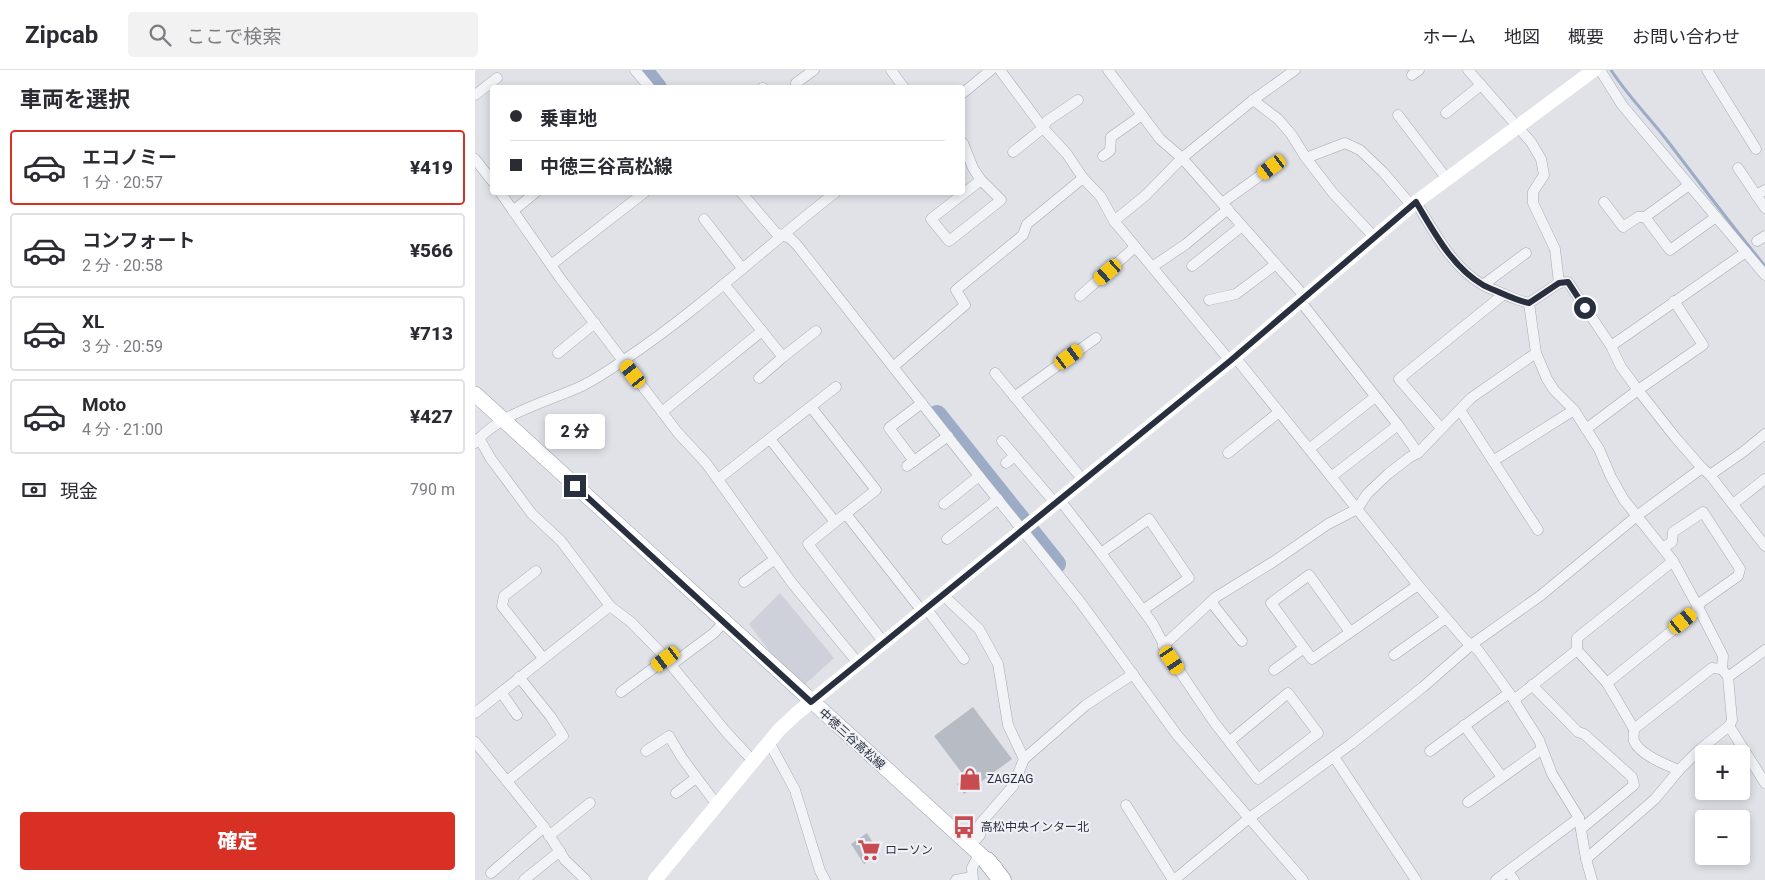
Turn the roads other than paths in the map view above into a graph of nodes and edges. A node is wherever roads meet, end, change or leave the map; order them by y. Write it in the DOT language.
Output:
graph roads {
  1 [pos="635,70"];
  2 [pos="814,70"];
  3 [pos="891,70"];
  4 [pos="991,70"];
  5 [pos="1000,70"];
  6 [pos="1108,70"];
  7 [pos="1295,70"];
  8 [pos="1468,70"];
  9 [pos="1594,70"];
  10 [pos="1600,70"];
  11 [pos="1707,70"];
  12 [pos="799,77"];
  13 [pos="497,78"];
  14 [pos="648,85"];
  15 [pos="902,85"];
  16 [pos="1481,85"];
  17 [pos="965,91"];
  18 [pos="475,94"];
  19 [pos="1078,100"];
  20 [pos="1253,100"];
  21 [pos="1446,113"];
  22 [pos="1399,115"];
  23 [pos="1142,116"];
  24 [pos="1518,126"];
  25 [pos="1043,128"];
  26 [pos="965,148"];
  27 [pos="1756,149"];
  28 [pos="1013,152"];
  29 [pos="1103,156"];
  30 [pos="1182,158"];
  31 [pos="1306,158"];
  32 [pos="475,159"];
  33 [pos="1272,167"];
  34 [pos="1738,168"];
  35 [pos="490,178"];
  36 [pos="1083,178"];
  37 [pos="1447,179"];
  38 [pos="981,180"];
  39 [pos="1689,185"];
  40 [pos="965,192"];
  41 [pos="1761,192"];
  42 [pos="502,195"];
  43 [pos="532,195"];
  44 [pos="641,195"];
  45 [pos="744,195"];
  46 [pos="832,195"];
  47 [pos="962,195"];
  48 [pos="1604,202"];
  49 [pos="1414,204"];
  50 [pos="1225,206"];
  51 [pos="1765,208"];
  52 [pos="513,211"];
  53 [pos="1645,217"];
  54 [pos="1716,217"];
  55 [pos="704,219"];
  56 [pos="1114,221"];
  57 [pos="1242,226"];
  58 [pos="786,231"];
  59 [pos="1375,238"];
  60 [pos="1135,247"];
  61 [pos="1526,252"];
  62 [pos="1745,252"];
  63 [pos="1276,264"];
  64 [pos="551,265"];
  65 [pos="1192,266"];
  66 [pos="1152,267"];
  67 [pos="742,268"];
  68 [pos="1765,275"];
  69 [pos="1559,283"];
  70 [pos="723,284"];
  71 [pos="1483,285"];
  72 [pos="1504,294"];
  73 [pos="1080,296"];
  74 [pos="1209,300"];
  75 [pos="1303,300"];
  76 [pos="1674,301"];
  77 [pos="1529,303"];
  78 [pos="595,323"];
  79 [pos="816,331"];
  80 [pos="762,332"];
  81 [pos="1096,338"];
  82 [pos="1611,346"];
  83 [pos="558,353"];
  84 [pos="1536,353"];
  85 [pos="783,358"];
  86 [pos="1233,359"];
  87 [pos="623,361"];
  88 [pos="893,367"];
  89 [pos="995,373"];
  90 [pos="759,378"];
  91 [pos="836,387"];
  92 [pos="1638,390"];
  93 [pos="475,394"];
  94 [pos="1015,397"];
  95 [pos="1375,397"];
  96 [pos="922,403"];
  97 [pos="811,407"];
  98 [pos="1460,410"];
  99 [pos="1574,410"];
  100 [pos="662,412"];
  101 [pos="1279,412"];
  102 [pos="505,420"];
  103 [pos="1398,425"];
  104 [pos="1441,428"];
  105 [pos="1586,429"];
  106 [pos="1765,434"];
  107 [pos="947,436"];
  108 [pos="770,439"];
  109 [pos="477,440"];
  110 [pos="1002,441"];
  111 [pos="1309,449"];
  112 [pos="1228,453"];
  113 [pos="1418,453"];
  114 [pos="1015,456"];
  115 [pos="1493,461"];
  116 [pos="1006,463"];
  117 [pos="1702,468"];
  118 [pos="1710,475"];
  119 [pos="979,476"];
  120 [pos="1331,477"];
  121 [pos="718,479"];
  122 [pos="1765,479"];
  123 [pos="1083,480"];
  124 [pos="998,499"];
  125 [pos="1057,501"];
  126 [pos="944,504"];
  127 [pos="1733,504"];
  128 [pos="1357,509"];
  129 [pos="846,514"];
  130 [pos="1638,515"];
  131 [pos="835,522"];
  132 [pos="1025,527"];
  133 [pos="1538,530"];
  134 [pos="947,539"];
  135 [pos="1765,546"];
  136 [pos="1663,548"];
  137 [pos="1101,553"];
  138 [pos="775,559"];
  139 [pos="1673,561"];
  140 [pos="537,571"];
  141 [pos="744,582"];
  142 [pos="1418,585"];
  143 [pos="943,595"];
  144 [pos="1211,602"];
  145 [pos="610,606"];
  146 [pos="1698,607"];
  147 [pos="924,610"];
  148 [pos="1143,610"];
  149 [pos="1446,618"];
  150 [pos="724,622"];
  151 [pos="1350,632"];
  152 [pos="1243,640"];
  153 [pos="884,643"];
  154 [pos="1471,645"];
  155 [pos="1163,646"];
  156 [pos="1304,648"];
  157 [pos="1577,650"];
  158 [pos="1765,650"];
  159 [pos="1393,655"];
  160 [pos="543,658"];
  161 [pos="964,659"];
  162 [pos="668,662"];
  163 [pos="858,663"];
  164 [pos="1274,670"];
  165 [pos="1725,673"];
  166 [pos="1133,674"];
  167 [pos="519,677"];
  168 [pos="1607,683"];
  169 [pos="1532,685"];
  170 [pos="501,692"];
  171 [pos="621,692"];
  172 [pos="1511,696"];
  173 [pos="811,702"];
  174 [pos="475,713"];
  175 [pos="517,715"];
  176 [pos="1464,726"];
  177 [pos="1729,726"];
  178 [pos="1633,729"];
  179 [pos="475,742"];
  180 [pos="769,742"];
  181 [pos="1230,742"];
  182 [pos="1542,748"];
  183 [pos="646,751"];
  184 [pos="1429,751"];
  185 [pos="1334,757"];
  186 [pos="1024,759"];
  187 [pos="753,761"];
  188 [pos="1679,770"];
  189 [pos="1502,777"];
  190 [pos="696,778"];
  191 [pos="507,781"];
  192 [pos="1765,783"];
  193 [pos="675,793"];
  194 [pos="1468,802"];
  195 [pos="590,803"];
  196 [pos="717,805"];
  197 [pos="1126,805"];
  198 [pos="1248,819"];
  199 [pos="1580,824"];
  200 [pos="547,832"];
  201 [pos="560,851"];
  202 [pos="979,854"];
  203 [pos="1586,860"];
  204 [pos="491,873"];
  205 [pos="1511,876"];
  206 [pos="972,878"];
  207 [pos="524,880"];
  208 [pos="586,880"];
  209 [pos="655,880"];
  210 [pos="825,880"];
  211 [pos="956,880"];
  212 [pos="1002,880"];
  213 [pos="1007,880"];
  214 [pos="1173,880"];
  215 [pos="1303,880"];
  216 [pos="1416,880"];
  217 [pos="1496,880"];
  218 [pos="1593,880"];
  1 -- 14 [label="street"];
  2 -- 12 [label="street"];
  3 -- 15 [label="street"];
  4 -- 17 [label="street"];
  5 -- 25 [label="street"];
  6 -- 23 [label="street"];
  7 -- 20 [label="street"];
  8 -- 16 [label="street"];
  9 -- 24 [label="street"];
  10 -- 39 [label="street"];
  11 -- 27 [label="street"];
  13 -- 18 [label="street"];
  16 -- 21 [label="street"];
  16 -- 24 [label="street"];
  19 -- 25 [label="street"];
  20 -- 30 [label="street"];
  20 -- 31 [label="street"];
  22 -- 37 [label="street"];
  23 -- 29 [label="street"];
  23 -- 30 [label="street"];
  24 -- 37 [label="street"];
  24 -- 69 [label="street"];
  25 -- 28 [label="street"];
  25 -- 36 [label="street"];
  26 -- 38 [label="street"];
  30 -- 50 [label="street"];
  30 -- 56 [label="street"];
  31 -- 49 [label="street"];
  31 -- 59 [label="street"];
  32 -- 35 [label="street"];
  33 -- 50 [label="street"];
  34 -- 41 [label="street"];
  36 -- 56 [label="street"];
  36 -- 88 [label="street"];
  37 -- 49 [label="street"];
  38 -- 40 [label="street"];
  38 -- 47 [label="street"];
  39 -- 53 [label="street"];
  39 -- 54 [label="street"];
  41 -- 51 [label="street"];
  42 -- 52 [label="street"];
  43 -- 52 [label="street"];
  44 -- 64 [label="street"];
  45 -- 58 [label="street"];
  46 -- 58 [label="street"];
  48 -- 53 [label="street"];
  49 -- 59 [label="street"];
  49 -- 71 [label="street"];
  50 -- 57 [label="street"];
  50 -- 66 [label="street"];
  52 -- 64 [label="street"];
  53 -- 54 [label="street"];
  54 -- 62 [label="street"];
  55 -- 67 [label="street"];
  56 -- 60 [label="street"];
  57 -- 63 [label="street"];
  57 -- 65 [label="street"];
  58 -- 67 [label="street"];
  58 -- 88 [label="street"];
  59 -- 75 [label="street"];
  60 -- 66 [label="street"];
  60 -- 73 [label="street"];
  61 -- 71 [label="street"];
  62 -- 68 [label="street"];
  62 -- 76 [label="street"];
  63 -- 74 [label="street"];
  63 -- 75 [label="street"];
  64 -- 78 [label="street"];
  66 -- 86 [label="street"];
  67 -- 70 [label="street"];
  69 -- 77 [label="street"];
  69 -- 82 [label="street"];
  70 -- 80 [label="street"];
  70 -- 87 [label="street"];
  71 -- 72 [label="street"];
  72 -- 77 [label="street"];
  72 -- 104 [label="street"];
  75 -- 86 [label="street"];
  75 -- 95 [label="street"];
  76 -- 82 [label="street"];
  76 -- 92 [label="street"];
  77 -- 84 [label="street"];
  78 -- 83 [label="street"];
  78 -- 87 [label="street"];
  79 -- 85 [label="street"];
  80 -- 85 [label="street"];
  80 -- 100 [label="street"];
  81 -- 94 [label="street"];
  82 -- 92 [label="street"];
  84 -- 98 [label="street"];
  84 -- 99 [label="street"];
  85 -- 90 [label="street"];
  86 -- 101 [label="street"];
  86 -- 123 [label="street"];
  87 -- 100 [label="street"];
  87 -- 102 [label="street"];
  88 -- 96 [label="street"];
  89 -- 94 [label="street"];
  91 -- 97 [label="street"];
  92 -- 105 [label="street"];
  92 -- 117 [label="street"];
  93 -- 102 [label="main road, 中徳三谷高松線"];
  94 -- 123 [label="street"];
  95 -- 103 [label="street"];
  95 -- 111 [label="street"];
  96 -- 107 [label="street"];
  96 -- 107 [label="street"];
  97 -- 108 [label="street"];
  97 -- 129 [label="street"];
  98 -- 104 [label="street"];
  98 -- 115 [label="street"];
  99 -- 105 [label="street"];
  99 -- 115 [label="street"];
  100 -- 121 [label="street"];
  101 -- 111 [label="street"];
  101 -- 112 [label="street"];
  102 -- 109 [label="street"];
  102 -- 150 [label="main road, 中徳三谷高松線"];
  103 -- 113 [label="street"];
  103 -- 120 [label="street"];
  104 -- 113 [label="street"];
  105 -- 130 [label="street"];
  106 -- 118 [label="street"];
  107 -- 119 [label="street"];
  108 -- 121 [label="street"];
  108 -- 131 [label="street"];
  109 -- 145 [label="street"];
  110 -- 114 [label="street"];
  111 -- 120 [label="street"];
  113 -- 128 [label="street"];
  114 -- 116 [label="street"];
  114 -- 125 [label="street"];
  115 -- 133 [label="street"];
  117 -- 118 [label="street"];
  117 -- 130 [label="street"];
  118 -- 127 [label="street"];
  119 -- 124 [label="street"];
  119 -- 126 [label="street"];
  120 -- 128 [label="street"];
  121 -- 138 [label="street"];
  122 -- 127 [label="street"];
  123 -- 125 [label="street"];
  124 -- 132 [label="street"];
  124 -- 134 [label="street"];
  125 -- 132 [label="street"];
  125 -- 137 [label="street"];
  127 -- 135 [label="street"];
  128 -- 142 [label="street"];
  128 -- 144 [label="street"];
  129 -- 131 [label="street"];
  129 -- 147 [label="street"];
  130 -- 136 [label="street"];
  130 -- 154 [label="street"];
  131 -- 153 [label="street"];
  132 -- 143 [label="street"];
  132 -- 166 [label="street"];
  136 -- 139 [label="street"];
  136 -- 146 [label="street"];
  137 -- 148 [label="street"];
  137 -- 148 [label="street"];
  138 -- 141 [label="street"];
  138 -- 163 [label="street"];
  139 -- 146 [label="street"];
  139 -- 157 [label="street"];
  140 -- 160 [label="street"];
  142 -- 149 [label="street"];
  142 -- 151 [label="street"];
  143 -- 147 [label="street"];
  143 -- 186 [label="street"];
  144 -- 152 [label="street"];
  144 -- 155 [label="street"];
  145 -- 160 [label="street"];
  145 -- 162 [label="street"];
  146 -- 165 [label="street"];
  146 -- 168 [label="street"];
  147 -- 153 [label="street"];
  147 -- 161 [label="street"];
  148 -- 155 [label="street"];
  149 -- 154 [label="street"];
  149 -- 159 [label="street"];
  150 -- 162 [label="street"];
  150 -- 173 [label="main road, 中徳三谷高松線"];
  151 -- 156 [label="street"];
  151 -- 156 [label="street"];
  153 -- 163 [label="street"];
  154 -- 172 [label="street"];
  154 -- 185 [label="street"];
  155 -- 181 [label="street"];
  156 -- 164 [label="street"];
  157 -- 168 [label="street"];
  157 -- 169 [label="street"];
  158 -- 165 [label="street"];
  160 -- 167 [label="street"];
  162 -- 171 [label="street"];
  162 -- 187 [label="street"];
  163 -- 173 [label="street"];
  165 -- 177 [label="street"];
  165 -- 178 [label="street"];
  166 -- 186 [label="street"];
  166 -- 198 [label="street"];
  167 -- 170 [label="street"];
  167 -- 191 [label="street"];
  168 -- 178 [label="street"];
  169 -- 172 [label="street"];
  169 -- 199 [label="street"];
  170 -- 174 [label="street"];
  170 -- 175 [label="street"];
  172 -- 176 [label="street"];
  172 -- 182 [label="street"];
  173 -- 180 [label="street"];
  173 -- 202 [label="main road, 中徳三谷高松線"];
  176 -- 184 [label="street"];
  176 -- 189 [label="street"];
  177 -- 188 [label="street"];
  177 -- 192 [label="street"];
  178 -- 188 [label="street"];
  179 -- 191 [label="street"];
  180 -- 187 [label="street"];
  180 -- 210 [label="street"];
  181 -- 181 [label="street"];
  182 -- 189 [label="street"];
  182 -- 199 [label="street"];
  183 -- 190 [label="street"];
  185 -- 198 [label="street"];
  185 -- 216 [label="street"];
  186 -- 202 [label="street"];
  187 -- 196 [label="street"];
  188 -- 203 [label="street"];
  189 -- 194 [label="street"];
  190 -- 193 [label="street"];
  190 -- 196 [label="street"];
  191 -- 200 [label="street"];
  195 -- 200 [label="street"];
  196 -- 209 [label="street"];
  197 -- 214 [label="street"];
  198 -- 214 [label="street"];
  198 -- 215 [label="street"];
  199 -- 203 [label="street"];
  199 -- 205 [label="street"];
  200 -- 201 [label="street"];
  200 -- 204 [label="street"];
  201 -- 207 [label="street"];
  201 -- 208 [label="street"];
  202 -- 206 [label="street"];
  202 -- 212 [label="highway"];
  202 -- 213 [label="main road, 中徳三谷高松線"];
  203 -- 218 [label="street"];
  205 -- 217 [label="street"];
  206 -- 211 [label="street"];
}
